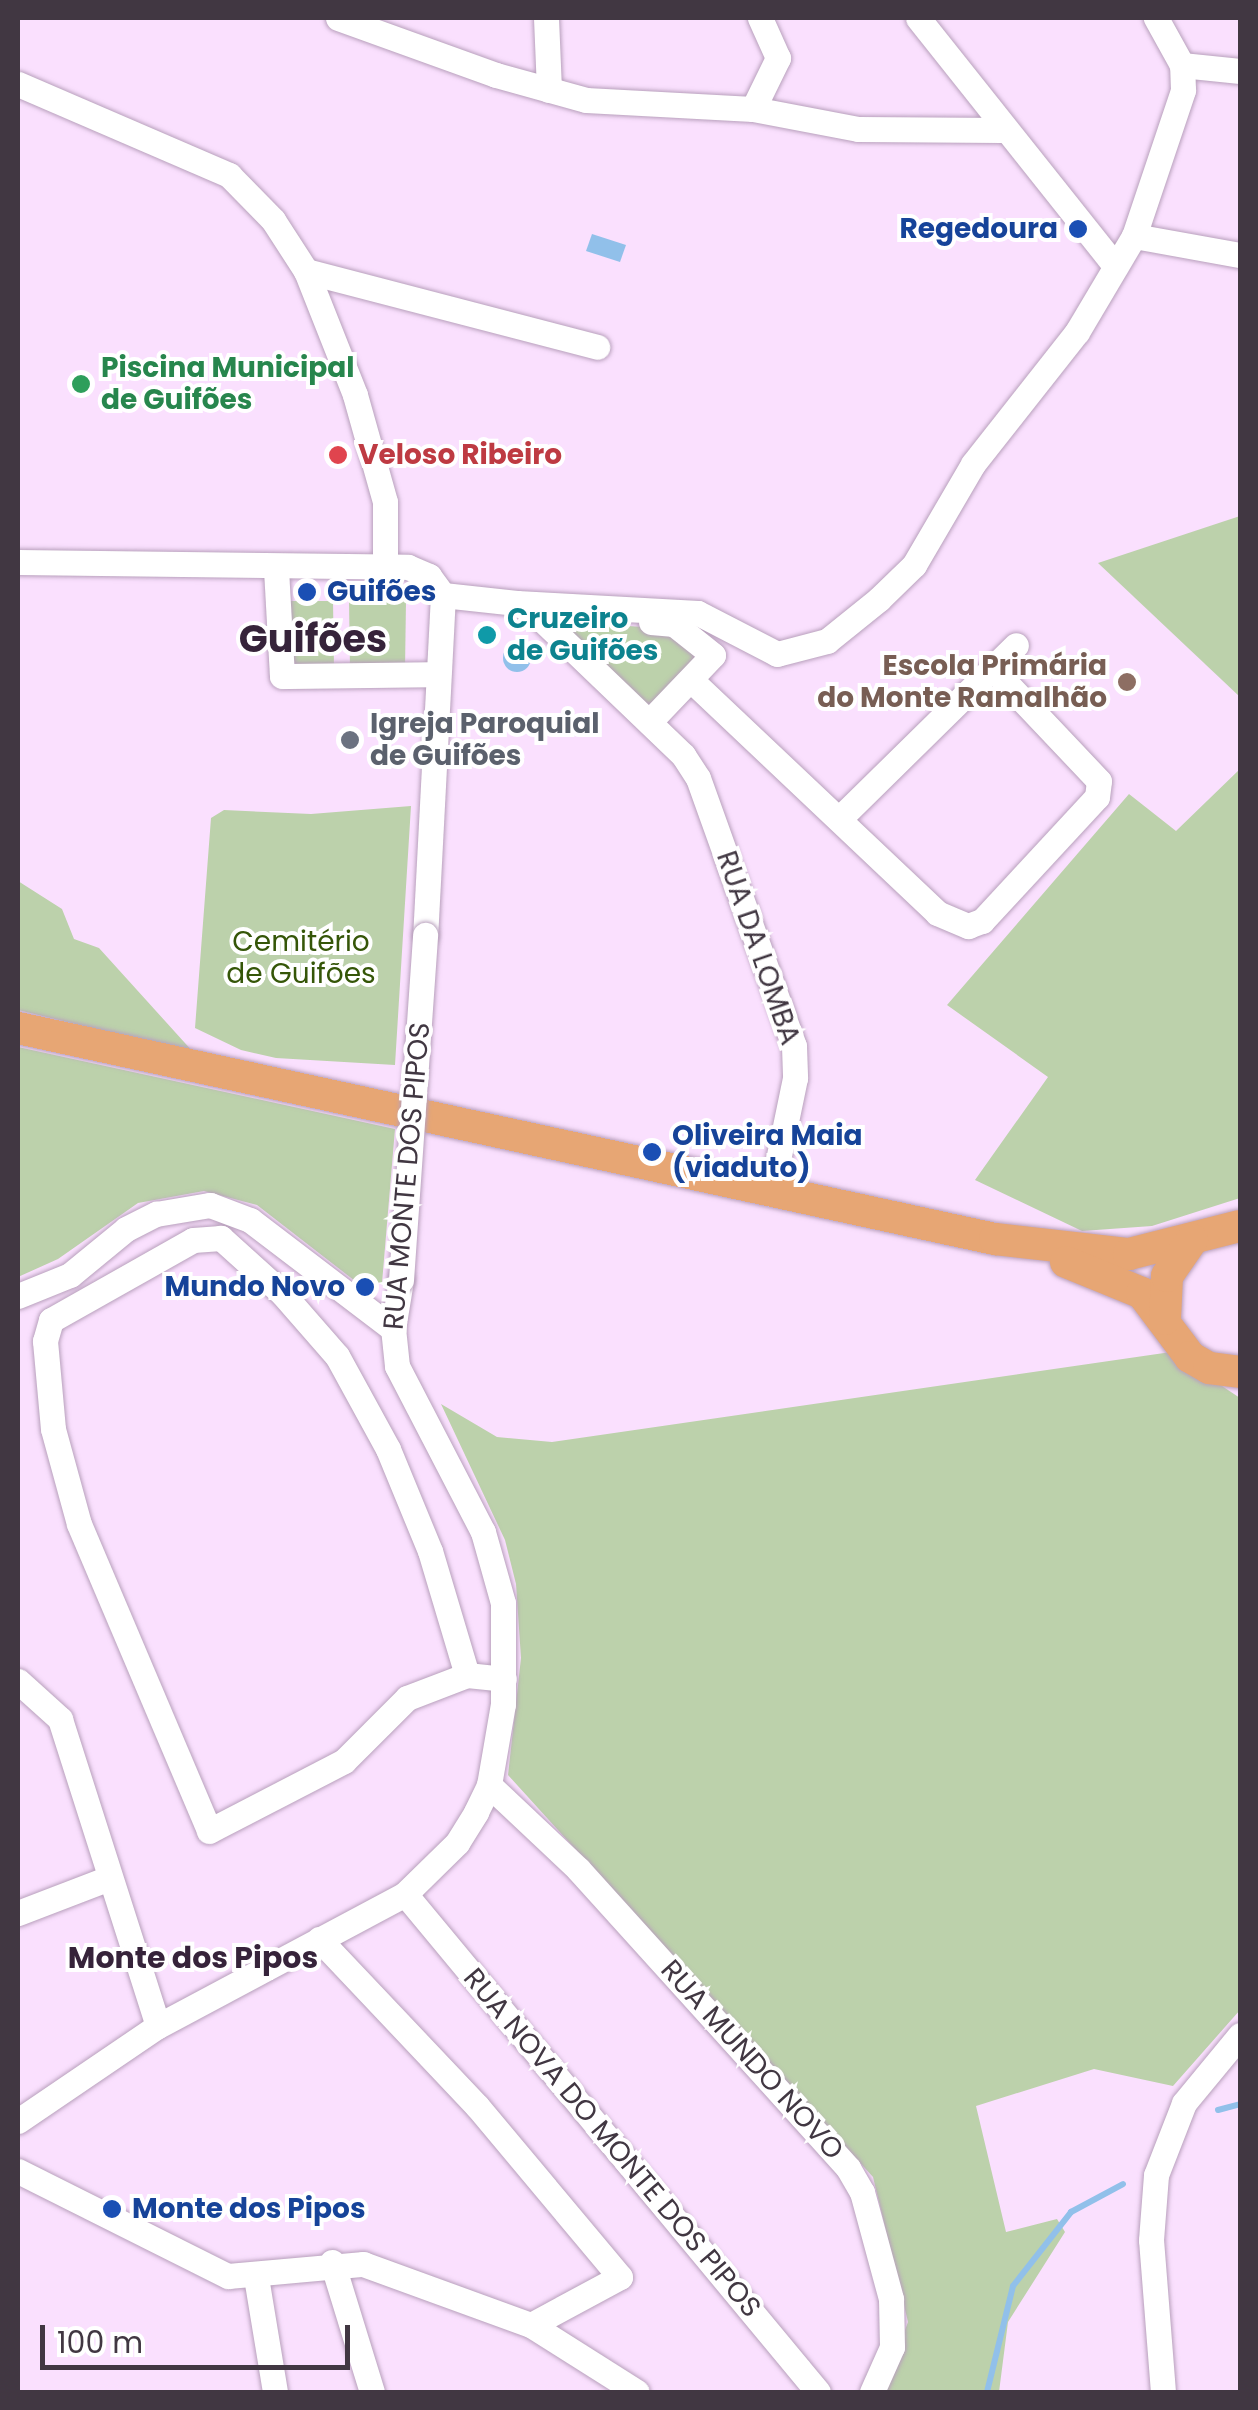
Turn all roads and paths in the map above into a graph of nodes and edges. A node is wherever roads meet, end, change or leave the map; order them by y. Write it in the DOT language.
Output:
graph roads {
  1 [pos="338,18"];
  2 [pos="546,18"];
  3 [pos="760,18"];
  4 [pos="918,18"];
  5 [pos="1156,18"];
  6 [pos="1182,65"];
  7 [pos="1240,71"];
  8 [pos="18,84"];
  9 [pos="549,90"];
  10 [pos="753,109"];
  11 [pos="1002,130"];
  12 [pos="1134,236"];
  13 [pos="1240,255"];
  14 [pos="1115,266"];
  15 [pos="306,271"];
  16 [pos="597,347"];
  17 [pos="18,562"];
  18 [pos="385,567"];
  19 [pos="276,568"];
  20 [pos="442,595"];
  21 [pos="527,608"];
  22 [pos="1016,645"];
  23 [pos="992,669"];
  24 [pos="438,674"];
  25 [pos="691,680"];
  26 [pos="650,722"];
  27 [pos="839,819"];
  28 [pos="18,1028"];
  29 [pos="771,1194"];
  30 [pos="1240,1226"];
  31 [pos="995,1239"];
  32 [pos="1192,1240"];
  33 [pos="18,1296"];
  34 [pos="1165,1320"];
  35 [pos="393,1329"];
  36 [pos="1237,1377"];
  37 [pos="467,1676"];
  38 [pos="504,1679"];
  39 [pos="18,1681"];
  40 [pos="488,1785"];
  41 [pos="110,1878"];
  42 [pos="405,1894"];
  43 [pos="18,1913"];
  44 [pos="319,1939"];
  45 [pos="158,2026"];
  46 [pos="1240,2034"];
  47 [pos="18,2121"];
  48 [pos="18,2171"];
  49 [pos="332,2262"];
  50 [pos="256,2277"];
  51 [pos="531,2325"];
  52 [pos="276,2392"];
  53 [pos="372,2392"];
  54 [pos="637,2392"];
  55 [pos="818,2392"];
  56 [pos="872,2392"];
  57 [pos="1164,2392"];
  1 -- 9 [label="street"];
  2 -- 9 [label="street"];
  3 -- 10 [label="street"];
  4 -- 11 [label="street"];
  5 -- 6 [label="street"];
  6 -- 7 [label="street"];
  6 -- 12 [label="street"];
  8 -- 15 [label="street"];
  9 -- 10 [label="street"];
  10 -- 11 [label="street"];
  11 -- 14 [label="street"];
  12 -- 13 [label="street"];
  12 -- 14 [label="street"];
  14 -- 21 [label="street"];
  15 -- 16 [label="street"];
  15 -- 18 [label="street"];
  17 -- 19 [label="street"];
  18 -- 19 [label="street"];
  18 -- 20 [label="street"];
  19 -- 24 [label="street"];
  20 -- 21 [label="street"];
  20 -- 24 [label="street, RUA MONTE DOS PIPOS"];
  21 -- 25 [label="street"];
  21 -- 26 [label="street, RUA DA LOMBA"];
  22 -- 23 [label="street"];
  23 -- 27 [label="street"];
  23 -- 27 [label="street"];
  24 -- 35 [label="street, RUA MONTE DOS PIPOS, bridge"];
  25 -- 26 [label="street"];
  25 -- 27 [label="street"];
  26 -- 29 [label="street, RUA DA LOMBA"];
  28 -- 29 [label="main road"];
  29 -- 31 [label="main road"];
  30 -- 32 [label="main road"];
  31 -- 32 [label="main road"];
  31 -- 34 [label="main road"];
  32 -- 34 [label="main road"];
  33 -- 35 [label="street"];
  34 -- 36 [label="main road"];
  35 -- 38 [label="street, RUA MONTE DOS PIPOS"];
  37 -- 37 [label="street"];
  37 -- 38 [label="street"];
  38 -- 40 [label="street, RUA MONTE DOS PIPOS"];
  39 -- 41 [label="street"];
  40 -- 42 [label="street, RUA MONTE DOS PIPOS"];
  40 -- 56 [label="street, RUA MUNDO NOVO"];
  41 -- 43 [label="street"];
  41 -- 45 [label="street"];
  42 -- 44 [label="street, RUA MONTE DOS PIPOS"];
  42 -- 55 [label="street, RUA NOVA DO MONTE DOS PIPOS"];
  44 -- 45 [label="street, RUA MONTE DOS PIPOS"];
  44 -- 51 [label="street"];
  45 -- 47 [label="street, RUA MONTE DOS PIPOS"];
  46 -- 57 [label="street"];
  48 -- 50 [label="street"];
  49 -- 50 [label="street"];
  49 -- 51 [label="street"];
  49 -- 53 [label="street"];
  50 -- 52 [label="street"];
  51 -- 54 [label="street"];
}
